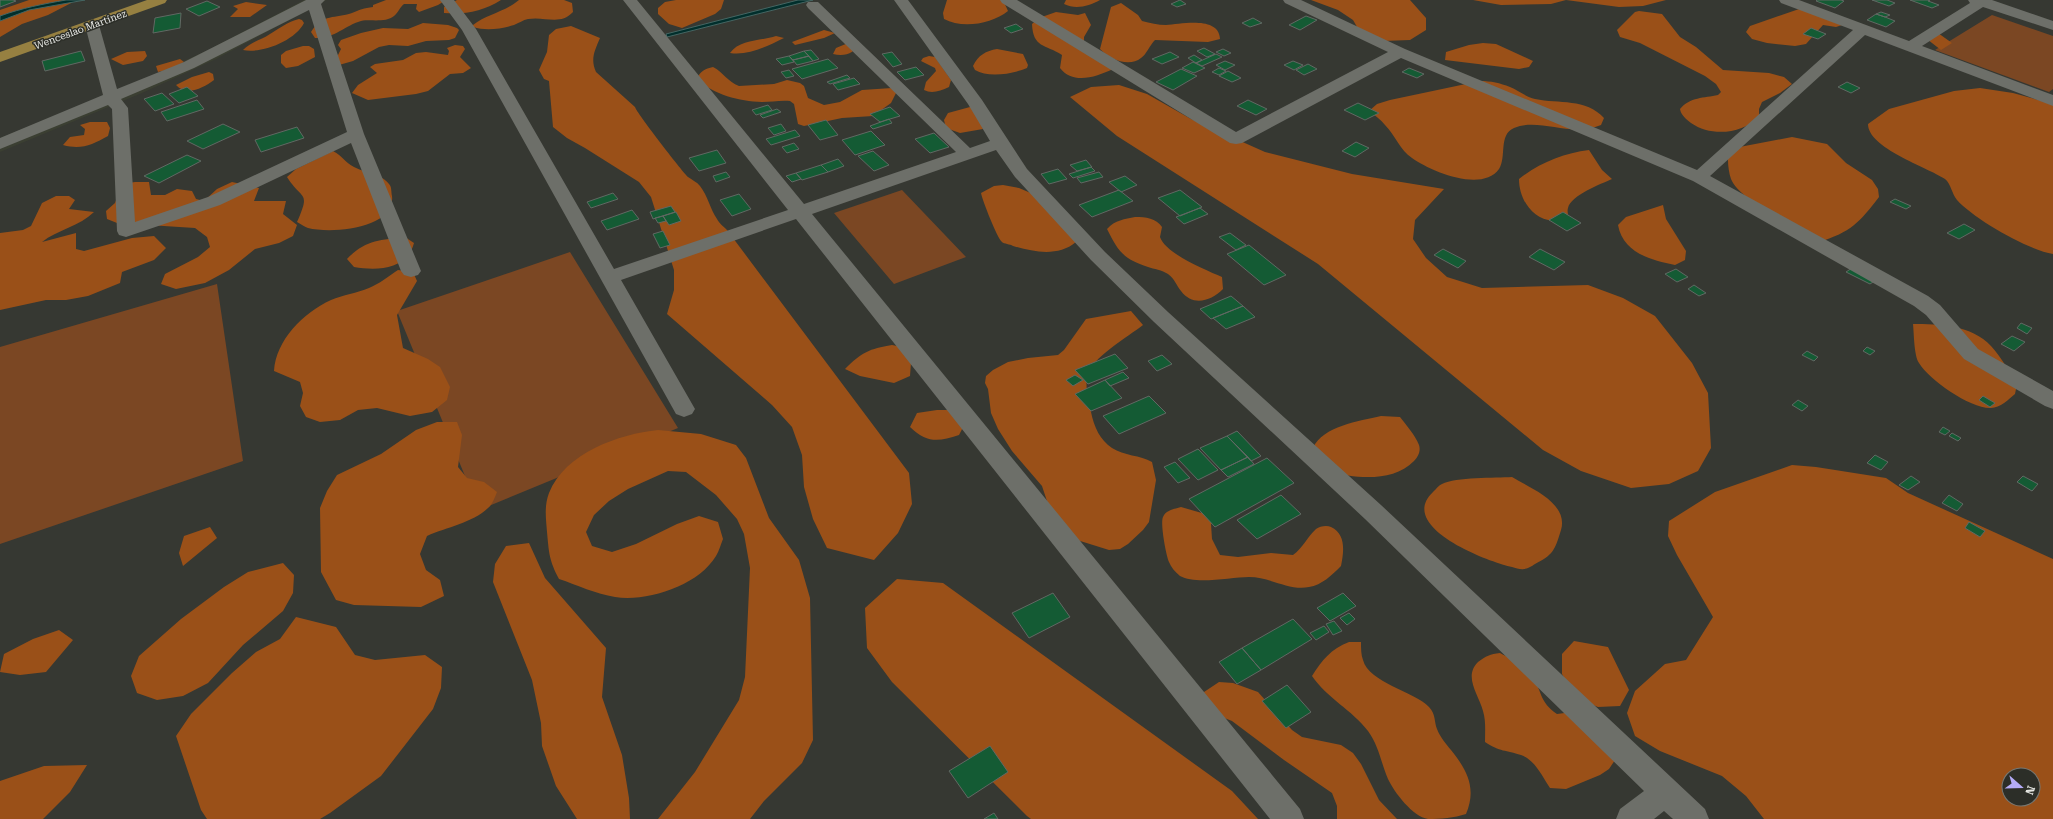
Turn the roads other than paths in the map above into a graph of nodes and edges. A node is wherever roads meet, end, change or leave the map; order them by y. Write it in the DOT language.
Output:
graph roads {
  1 [pos="160,0"];
  2 [pos="447,0"];
  3 [pos="630,0"];
  4 [pos="901,0"];
  5 [pos="1008,0"];
  6 [pos="1290,0"];
  7 [pos="1786,0"];
  8 [pos="315,1"];
  9 [pos="1981,1"];
  10 [pos="813,5"];
  11 [pos="92,25"];
  12 [pos="2053,26"];
  13 [pos="1863,29"];
  14 [pos="1910,47"];
  15 [pos="1400,52"];
  16 [pos="0,58"];
  17 [pos="112,99"];
  18 [pos="2053,101"];
  19 [pos="356,134"];
  20 [pos="1000,143"];
  21 [pos="0,144"];
  22 [pos="967,154"];
  23 [pos="1700,177"];
  24 [pos="800,212"];
  25 [pos="411,271"];
  26 [pos="610,277"];
  27 [pos="2053,401"];
  28 [pos="684,409"];
  29 [pos="1665,792"];
  30 [pos="1289,819"];
  31 [pos="1631,819"];
  32 [pos="1694,819"];
  1 -- 11 [label="main road, Wenceslao Martínez"];
  2 -- 26 [label="street"];
  3 -- 24 [label="street"];
  4 -- 20 [label="street"];
  5 -- 15 [label="street"];
  6 -- 15 [label="street"];
  7 -- 13 [label="street"];
  8 -- 17 [label="street"];
  8 -- 19 [label="street"];
  9 -- 12 [label="street"];
  9 -- 14 [label="street"];
  10 -- 22 [label="street"];
  11 -- 16 [label="main road, Wenceslao Martínez"];
  11 -- 17 [label="street"];
  13 -- 14 [label="street"];
  13 -- 23 [label="street"];
  14 -- 18 [label="street"];
  15 -- 23 [label="street"];
  17 -- 19 [label="street"];
  17 -- 21 [label="street"];
  19 -- 25 [label="street"];
  20 -- 22 [label="street"];
  20 -- 29 [label="street"];
  22 -- 24 [label="street"];
  23 -- 27 [label="street"];
  24 -- 26 [label="street"];
  24 -- 30 [label="street"];
  26 -- 28 [label="street"];
  29 -- 31 [label="street"];
  29 -- 32 [label="street"];
}
